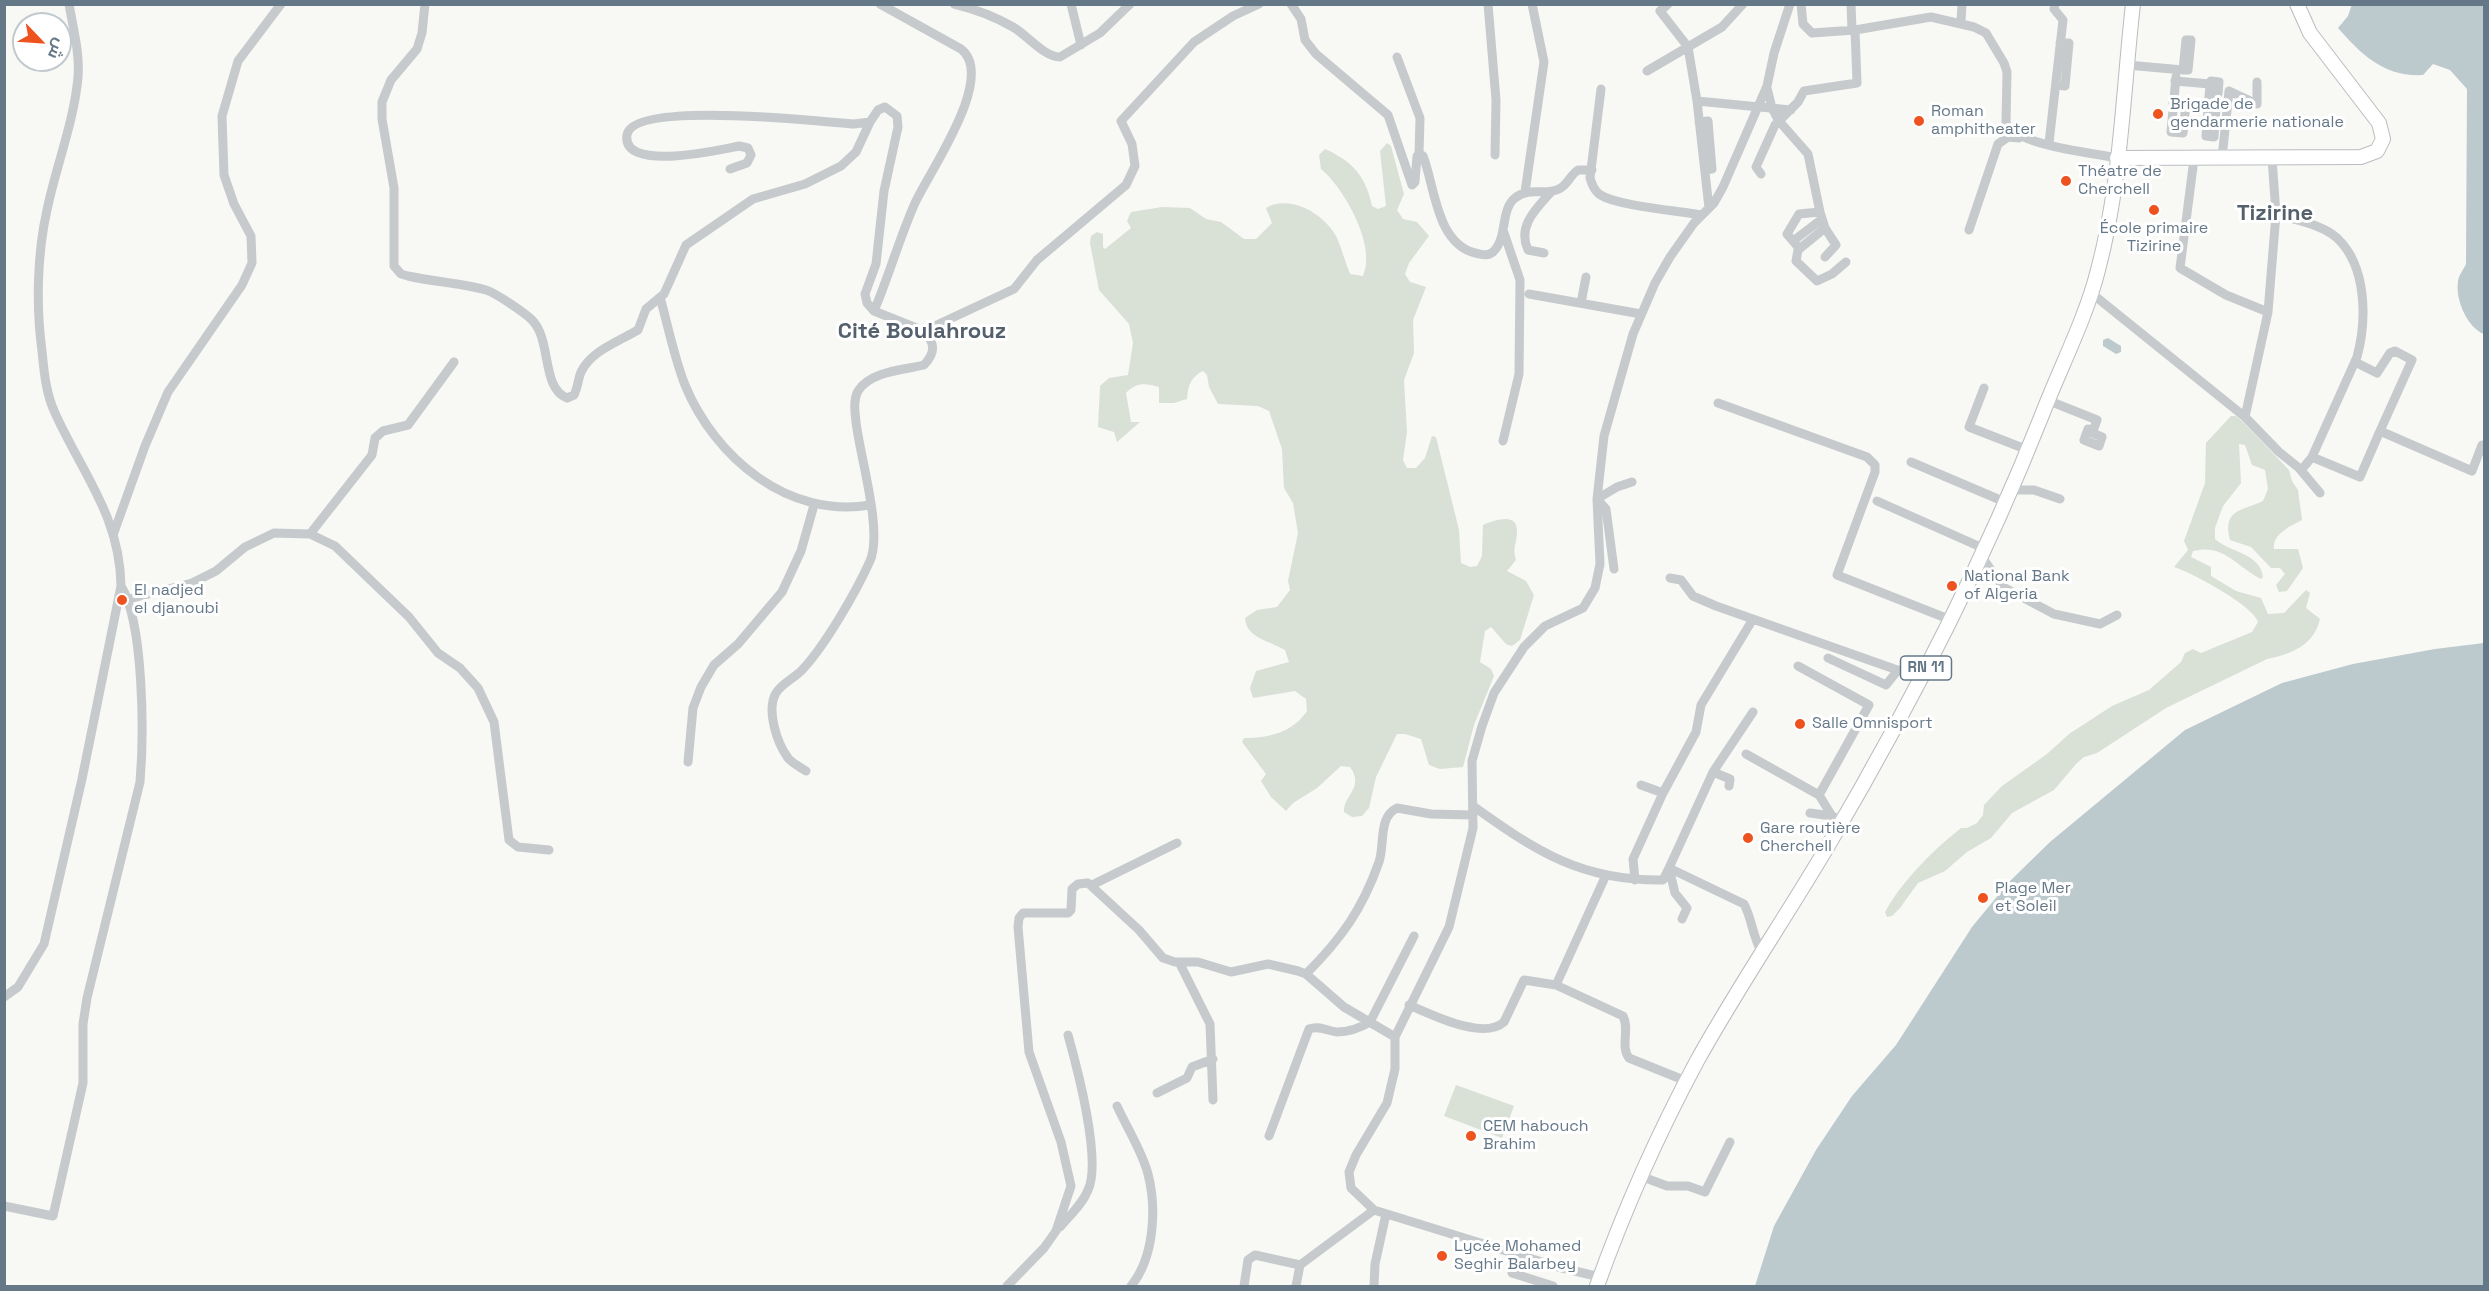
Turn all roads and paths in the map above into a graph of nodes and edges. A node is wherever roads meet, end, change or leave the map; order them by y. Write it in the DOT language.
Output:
graph roads {
  1 [pos="69,4"];
  2 [pos="281,4"];
  3 [pos="425,4"];
  4 [pos="880,4"];
  5 [pos="954,4"];
  6 [pos="1071,4"];
  7 [pos="1130,4"];
  8 [pos="1259,4"];
  9 [pos="1291,4"];
  10 [pos="1488,4"];
  11 [pos="1533,4"];
  12 [pos="1668,4"];
  13 [pos="1743,4"];
  14 [pos="1790,4"];
  15 [pos="1801,4"];
  16 [pos="1851,4"];
  17 [pos="1962,4"];
  18 [pos="2133,4"];
  19 [pos="2297,4"];
  20 [pos="2054,5"];
  21 [pos="1961,22"];
  22 [pos="1854,30"];
  23 [pos="1081,45"];
  24 [pos="1688,47"];
  25 [pos="1397,57"];
  26 [pos="2127,65"];
  27 [pos="1647,71"];
  28 [pos="2175,81"];
  29 [pos="2257,82"];
  30 [pos="1767,86"];
  31 [pos="1601,89"];
  32 [pos="1697,100"];
  33 [pos="2173,103"];
  34 [pos="1758,107"];
  35 [pos="1772,108"];
  36 [pos="2208,108"];
  37 [pos="1791,110"];
  38 [pos="2006,119"];
  39 [pos="1779,121"];
  40 [pos="870,122"];
  41 [pos="2026,139"];
  42 [pos="2049,143"];
  43 [pos="1998,144"];
  44 [pos="1419,154"];
  45 [pos="1495,156"];
  46 [pos="2117,158"];
  47 [pos="2222,158"];
  48 [pos="2272,158"];
  49 [pos="2194,159"];
  50 [pos="730,169"];
  51 [pos="1592,170"];
  52 [pos="1761,174"];
  53 [pos="1525,192"];
  54 [pos="1551,192"];
  55 [pos="1705,212"];
  56 [pos="2276,214"];
  57 [pos="1822,220"];
  58 [pos="1503,230"];
  59 [pos="1970,230"];
  60 [pos="1796,244"];
  61 [pos="1544,253"];
  62 [pos="1825,257"];
  63 [pos="1846,262"];
  64 [pos="1587,277"];
  65 [pos="2091,292"];
  66 [pos="1529,294"];
  67 [pos="660,297"];
  68 [pos="1581,303"];
  69 [pos="874,311"];
  70 [pos="2268,312"];
  71 [pos="1641,314"];
  72 [pos="924,331"];
  73 [pos="454,362"];
  74 [pos="2355,362"];
  75 [pos="1984,388"];
  76 [pos="2048,400"];
  77 [pos="1718,403"];
  78 [pos="2245,417"];
  79 [pos="2093,431"];
  80 [pos="2380,431"];
  81 [pos="1503,441"];
  82 [pos="2484,443"];
  83 [pos="2028,450"];
  84 [pos="2312,457"];
  85 [pos="1911,462"];
  86 [pos="2299,468"];
  87 [pos="1632,482"];
  88 [pos="2320,493"];
  89 [pos="2008,496"];
  90 [pos="1598,499"];
  91 [pos="2060,500"];
  92 [pos="1877,501"];
  93 [pos="814,505"];
  94 [pos="870,506"];
  95 [pos="310,534"];
  96 [pos="113,535"];
  97 [pos="1984,553"];
  98 [pos="1614,569"];
  99 [pos="1670,578"];
  100 [pos="121,586"];
  101 [pos="129,598"];
  102 [pos="2117,615"];
  103 [pos="1753,619"];
  104 [pos="1951,620"];
  105 [pos="1828,658"];
  106 [pos="1798,666"];
  107 [pos="1898,670"];
  108 [pos="1920,678"];
  109 [pos="1753,712"];
  110 [pos="1746,754"];
  111 [pos="688,762"];
  112 [pos="806,771"];
  113 [pos="1713,772"];
  114 [pos="1641,785"];
  115 [pos="1729,786"];
  116 [pos="1663,793"];
  117 [pos="1819,795"];
  118 [pos="1473,811"];
  119 [pos="1810,813"];
  120 [pos="1837,819"];
  121 [pos="1177,843"];
  122 [pos="549,850"];
  123 [pos="1606,875"];
  124 [pos="1668,875"];
  125 [pos="1635,880"];
  126 [pos="1092,885"];
  127 [pos="1682,919"];
  128 [pos="1414,936"];
  129 [pos="1761,951"];
  130 [pos="1179,962"];
  131 [pos="1306,974"];
  132 [pos="1556,985"];
  133 [pos="4,997"];
  134 [pos="1409,1005"];
  135 [pos="1370,1022"];
  136 [pos="1068,1035"];
  137 [pos="1395,1037"];
  138 [pos="1213,1059"];
  139 [pos="1686,1082"];
  140 [pos="1157,1093"];
  141 [pos="1213,1100"];
  142 [pos="1118,1106"];
  143 [pos="1269,1136"];
  144 [pos="1730,1142"];
  145 [pos="1643,1177"];
  146 [pos="4,1206"];
  147 [pos="1374,1210"];
  148 [pos="1386,1214"];
  149 [pos="1056,1231"];
  150 [pos="1300,1265"];
  151 [pos="1561,1268"];
  152 [pos="1512,1273"];
  153 [pos="1137,1278"];
  154 [pos="1598,1282"];
  155 [pos="1007,1287"];
  156 [pos="1131,1287"];
  157 [pos="1144,1287"];
  158 [pos="1244,1287"];
  159 [pos="1296,1287"];
  160 [pos="1374,1287"];
  161 [pos="1554,1287"];
  1 -- 96 [label="street"];
  2 -- 96 [label="street"];
  3 -- 67 [label="street"];
  4 -- 69 [label="street"];
  5 -- 23 [label="street"];
  6 -- 23 [label="street"];
  7 -- 23 [label="street"];
  8 -- 72 [label="street"];
  9 -- 44 [label="street"];
  10 -- 45 [label="street"];
  11 -- 53 [label="street"];
  12 -- 24 [label="street"];
  13 -- 24 [label="street"];
  14 -- 30 [label="street"];
  15 -- 22 [label="street"];
  16 -- 22 [label="street"];
  17 -- 21 [label="street"];
  18 -- 26 [label="main road, RN 11"];
  19 -- 48 [label="main road"];
  20 -- 42 [label="street"];
  21 -- 22 [label="street"];
  21 -- 38 [label="street"];
  22 -- 37 [label="street"];
  24 -- 27 [label="street"];
  24 -- 32 [label="street"];
  25 -- 44 [label="street"];
  26 -- 28 [label="street"];
  26 -- 46 [label="main road, RN 11"];
  28 -- 33 [label="street"];
  28 -- 36 [label="street"];
  29 -- 47 [label="street"];
  30 -- 34 [label="street"];
  30 -- 35 [label="street"];
  31 -- 51 [label="street"];
  32 -- 34 [label="street"];
  32 -- 55 [label="street"];
  34 -- 35 [label="street"];
  34 -- 55 [label="street"];
  35 -- 37 [label="street"];
  35 -- 39 [label="street"];
  37 -- 39 [label="street"];
  38 -- 41 [label="street"];
  38 -- 43 [label="street"];
  39 -- 52 [label="street"];
  39 -- 57 [label="street"];
  40 -- 50 [label="street"];
  40 -- 67 [label="street"];
  40 -- 69 [label="street"];
  41 -- 42 [label="street"];
  41 -- 43 [label="street"];
  42 -- 46 [label="street"];
  43 -- 59 [label="street"];
  44 -- 58 [label="street"];
  46 -- 49 [label="main road"];
  46 -- 65 [label="main road, RN 11"];
  47 -- 48 [label="main road"];
  47 -- 49 [label="main road"];
  48 -- 56 [label="street"];
  49 -- 70 [label="street"];
  51 -- 54 [label="street"];
  51 -- 55 [label="street"];
  53 -- 54 [label="street"];
  53 -- 58 [label="street"];
  54 -- 61 [label="street"];
  55 -- 71 [label="street"];
  56 -- 70 [label="street"];
  56 -- 74 [label="street"];
  57 -- 60 [label="street"];
  57 -- 60 [label="street"];
  57 -- 62 [label="street"];
  58 -- 81 [label="street"];
  60 -- 63 [label="street"];
  64 -- 68 [label="street"];
  65 -- 76 [label="main road, RN 11"];
  65 -- 78 [label="street"];
  66 -- 68 [label="street"];
  67 -- 93 [label="street"];
  68 -- 71 [label="street"];
  69 -- 72 [label="street"];
  70 -- 78 [label="street"];
  71 -- 90 [label="street"];
  72 -- 94 [label="street"];
  73 -- 95 [label="street"];
  74 -- 80 [label="street"];
  74 -- 84 [label="street"];
  75 -- 83 [label="street"];
  76 -- 79 [label="street"];
  76 -- 83 [label="main road, RN 11"];
  77 -- 104 [label="street"];
  78 -- 86 [label="street"];
  80 -- 82 [label="street"];
  80 -- 84 [label="street"];
  83 -- 89 [label="main road, RN 11"];
  84 -- 86 [label="street"];
  85 -- 89 [label="street"];
  86 -- 88 [label="street"];
  87 -- 90 [label="street"];
  89 -- 91 [label="street"];
  89 -- 97 [label="main road, RN 11"];
  90 -- 98 [label="street"];
  90 -- 118 [label="street"];
  92 -- 97 [label="street"];
  93 -- 94 [label="street"];
  93 -- 111 [label="street"];
  94 -- 112 [label="street"];
  95 -- 101 [label="street"];
  95 -- 122 [label="street"];
  96 -- 100 [label="street"];
  97 -- 102 [label="street"];
  97 -- 104 [label="main road, RN 11"];
  99 -- 103 [label="street"];
  100 -- 101 [label="street"];
  100 -- 133 [label="street"];
  101 -- 146 [label="street"];
  103 -- 107 [label="street"];
  103 -- 116 [label="street"];
  104 -- 108 [label="main road, RN 11"];
  105 -- 107 [label="street"];
  106 -- 117 [label="street"];
  107 -- 108 [label="street"];
  108 -- 120 [label="main road, RN 11"];
  109 -- 113 [label="street"];
  110 -- 117 [label="street"];
  113 -- 115 [label="street"];
  113 -- 124 [label="street"];
  114 -- 116 [label="street"];
  116 -- 125 [label="street"];
  117 -- 120 [label="street"];
  118 -- 123 [label="street"];
  118 -- 131 [label="street"];
  118 -- 134 [label="street"];
  119 -- 120 [label="street"];
  120 -- 129 [label="main road, RN 11"];
  121 -- 126 [label="street"];
  123 -- 125 [label="street"];
  123 -- 132 [label="street"];
  124 -- 125 [label="street"];
  124 -- 127 [label="street"];
  124 -- 129 [label="street"];
  126 -- 130 [label="street"];
  126 -- 149 [label="street"];
  128 -- 135 [label="street"];
  129 -- 139 [label="main road, RN 11"];
  130 -- 131 [label="street"];
  130 -- 138 [label="street"];
  131 -- 135 [label="street"];
  132 -- 134 [label="street"];
  132 -- 139 [label="street"];
  134 -- 137 [label="street"];
  135 -- 137 [label="street"];
  135 -- 143 [label="street"];
  136 -- 149 [label="street"];
  137 -- 147 [label="street"];
  138 -- 140 [label="street"];
  138 -- 141 [label="street"];
  139 -- 145 [label="main road, RN 11"];
  142 -- 153 [label="street"];
  144 -- 145 [label="street"];
  145 -- 154 [label="main road, RN 11"];
  147 -- 148 [label="street"];
  147 -- 150 [label="street"];
  148 -- 151 [label="street"];
  148 -- 160 [label="street"];
  149 -- 155 [label="street"];
  150 -- 158 [label="street"];
  150 -- 159 [label="street"];
  151 -- 154 [label="street"];
  151 -- 161 [label="street"];
  152 -- 161 [label="street"];
  153 -- 156 [label="street"];
  153 -- 157 [label="street"];
}
